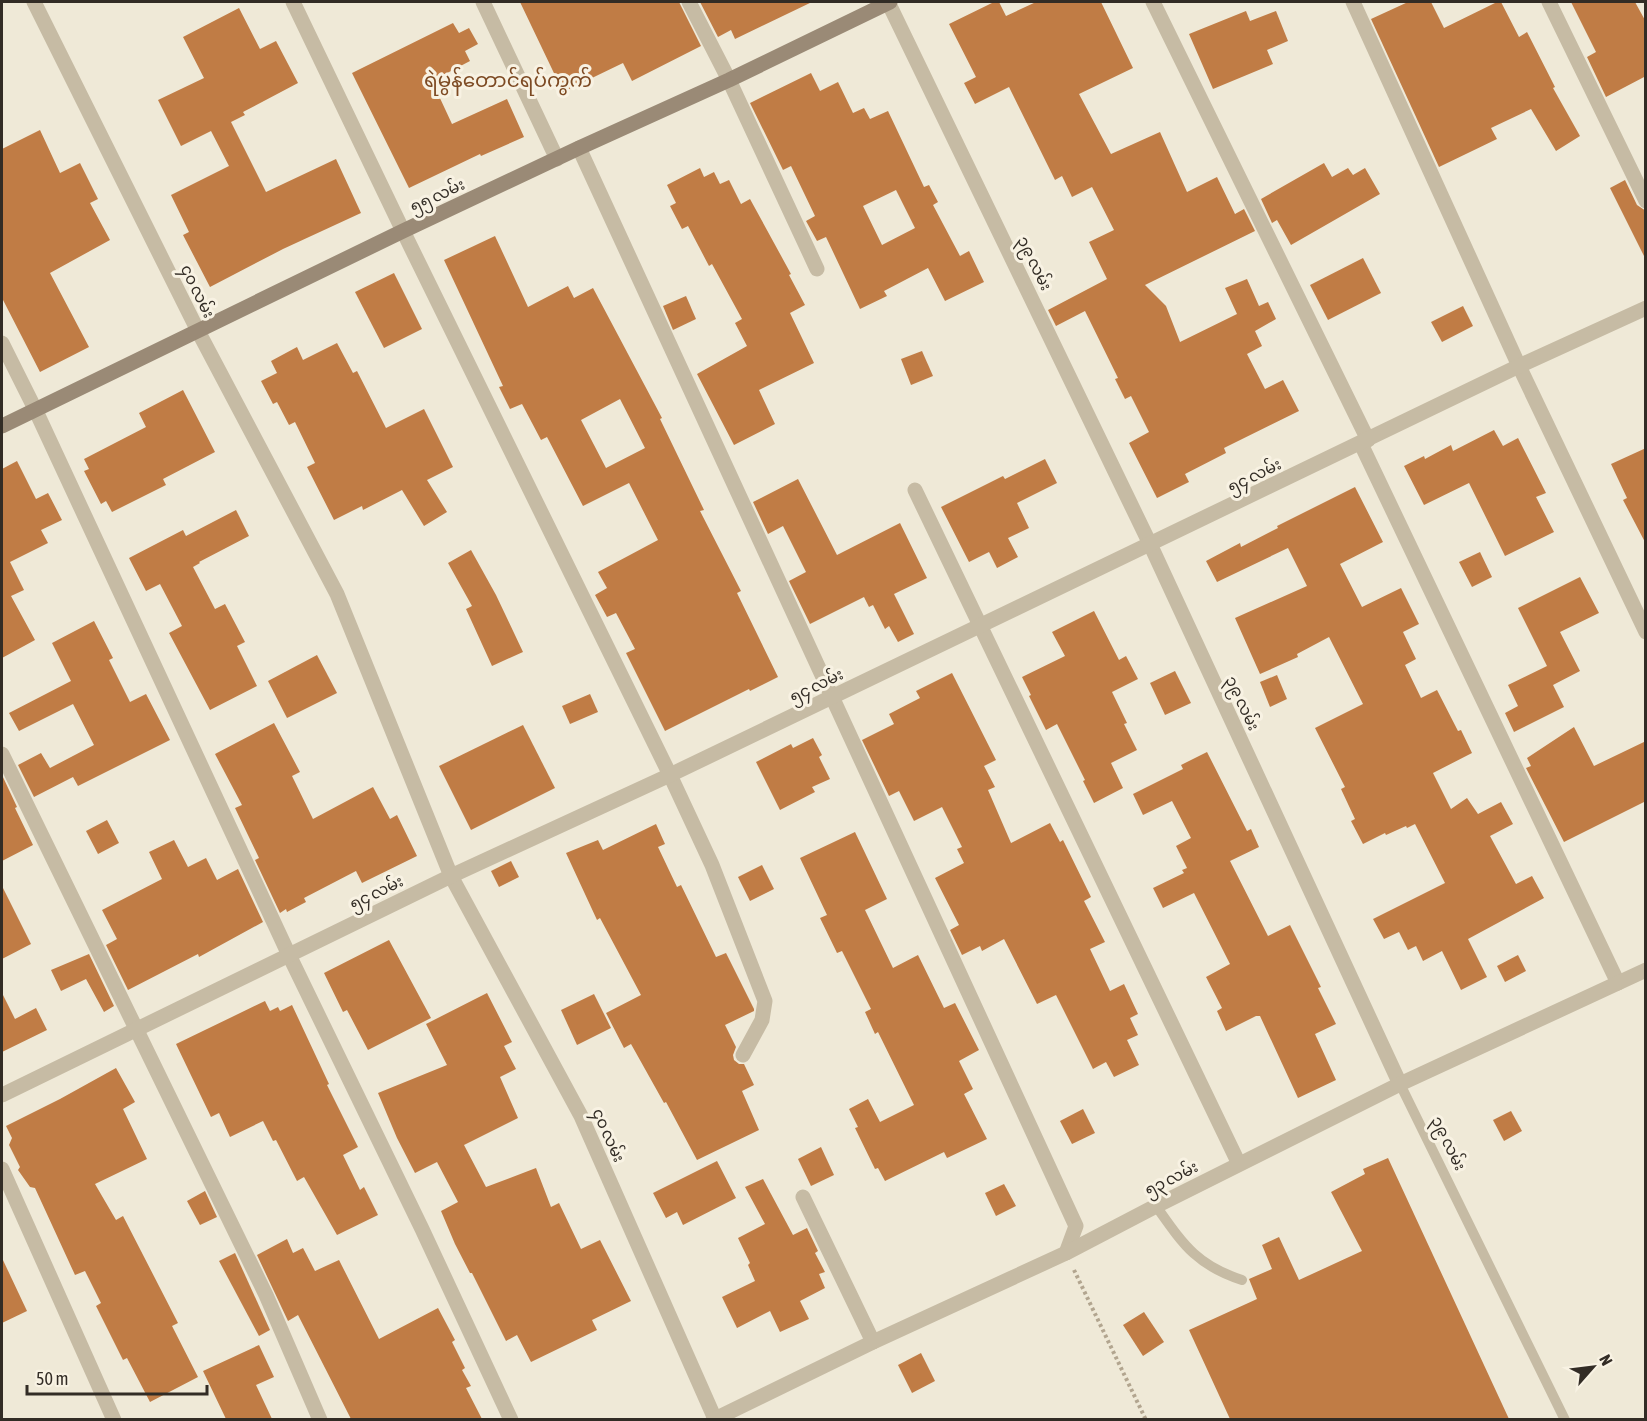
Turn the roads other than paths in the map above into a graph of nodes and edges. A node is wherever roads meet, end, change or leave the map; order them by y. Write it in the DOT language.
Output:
graph roads {
  1 [pos="34,2"];
  2 [pos="292,2"];
  3 [pos="483,2"];
  4 [pos="689,2"];
  5 [pos="889,2"];
  6 [pos="1153,2"];
  7 [pos="1353,2"];
  8 [pos="1549,2"];
  9 [pos="729,80"];
  10 [pos="579,148"];
  11 [pos="557,159"];
  12 [pos="1646,201"];
  13 [pos="403,231"];
  14 [pos="817,269"];
  15 [pos="1646,308"];
  16 [pos="198,331"];
  17 [pos="2,343"];
  18 [pos="1519,366"];
  19 [pos="35,409"];
  20 [pos="2,426"];
  21 [pos="1364,442"];
  22 [pos="915,490"];
  23 [pos="1150,544"];
  24 [pos="981,627"];
  25 [pos="1646,632"];
  26 [pos="832,698"];
  27 [pos="2,754"];
  28 [pos="670,775"];
  29 [pos="452,876"];
  30 [pos="289,955"];
  31 [pos="1646,970"];
  32 [pos="1618,983"];
  33 [pos="136,1030"];
  34 [pos="743,1055"];
  35 [pos="1400,1084"];
  36 [pos="2,1095"];
  37 [pos="1239,1164"];
  38 [pos="2,1169"];
  39 [pos="803,1197"];
  40 [pos="1156,1206"];
  41 [pos="1066,1253"];
  42 [pos="1242,1280"];
  43 [pos="873,1342"];
  44 [pos="114,1419"];
  45 [pos="320,1419"];
  46 [pos="512,1419"];
  47 [pos="714,1419"];
  48 [pos="1565,1419"];
  1 -- 16 [label="street, ၄၀ လမ်း"];
  2 -- 13 [label="street"];
  3 -- 11 [label="street"];
  4 -- 9 [label="street"];
  5 -- 9 [label="main road, ၅၅ လမ်း"];
  5 -- 23 [label="street, ၃၉ လမ်း"];
  6 -- 21 [label="street"];
  7 -- 18 [label="street"];
  8 -- 12 [label="street"];
  9 -- 10 [label="main road, ၅၅ လမ်း"];
  9 -- 14 [label="street"];
  10 -- 11 [label="main road, ၅၅ လမ်း"];
  10 -- 26 [label="street"];
  11 -- 13 [label="main road, ၅၅ လမ်း"];
  13 -- 16 [label="main road, ၅၅ လမ်း"];
  13 -- 28 [label="street"];
  15 -- 18 [label="street, ၅၄ လမ်း"];
  16 -- 19 [label="main road, ၅၅ လမ်း"];
  16 -- 29 [label="street, ၄၀ လမ်း"];
  17 -- 19 [label="street"];
  18 -- 21 [label="street, ၅၄ လမ်း"];
  18 -- 25 [label="street"];
  19 -- 20 [label="main road, ၅၅ လမ်း"];
  19 -- 30 [label="street"];
  21 -- 23 [label="street, ၅၄ လမ်း"];
  21 -- 32 [label="street"];
  22 -- 24 [label="street"];
  23 -- 24 [label="street, ၅၄ လမ်း"];
  23 -- 35 [label="street, ၃၉ လမ်း"];
  24 -- 26 [label="street, ၅၄ လမ်း"];
  24 -- 37 [label="street"];
  26 -- 28 [label="street, ၅၄ လမ်း"];
  26 -- 41 [label="street"];
  27 -- 33 [label="street"];
  28 -- 29 [label="street, ၅၄ လမ်း"];
  28 -- 34 [label="street"];
  29 -- 30 [label="street, ၅၄ လမ်း"];
  29 -- 47 [label="street, ၄၀ လမ်း"];
  30 -- 33 [label="street, ၅၄ လမ်း"];
  30 -- 46 [label="street"];
  31 -- 32 [label="street, ၅၃ လမ်း"];
  32 -- 35 [label="street, ၅၃ လမ်း"];
  33 -- 36 [label="street, ၅၄ လမ်း"];
  33 -- 45 [label="street"];
  35 -- 37 [label="street, ၅၃ လမ်း"];
  35 -- 48 [label="lane, ၃၉ လမ်း"];
  37 -- 40 [label="street, ၅၃ လမ်း"];
  38 -- 44 [label="street"];
  39 -- 43 [label="street"];
  40 -- 41 [label="street, ၅၃ လမ်း"];
  40 -- 42 [label="lane"];
  41 -- 43 [label="street, ၅၃ လမ်း"];
  43 -- 47 [label="street, ၅၃ လမ်း"];
}
